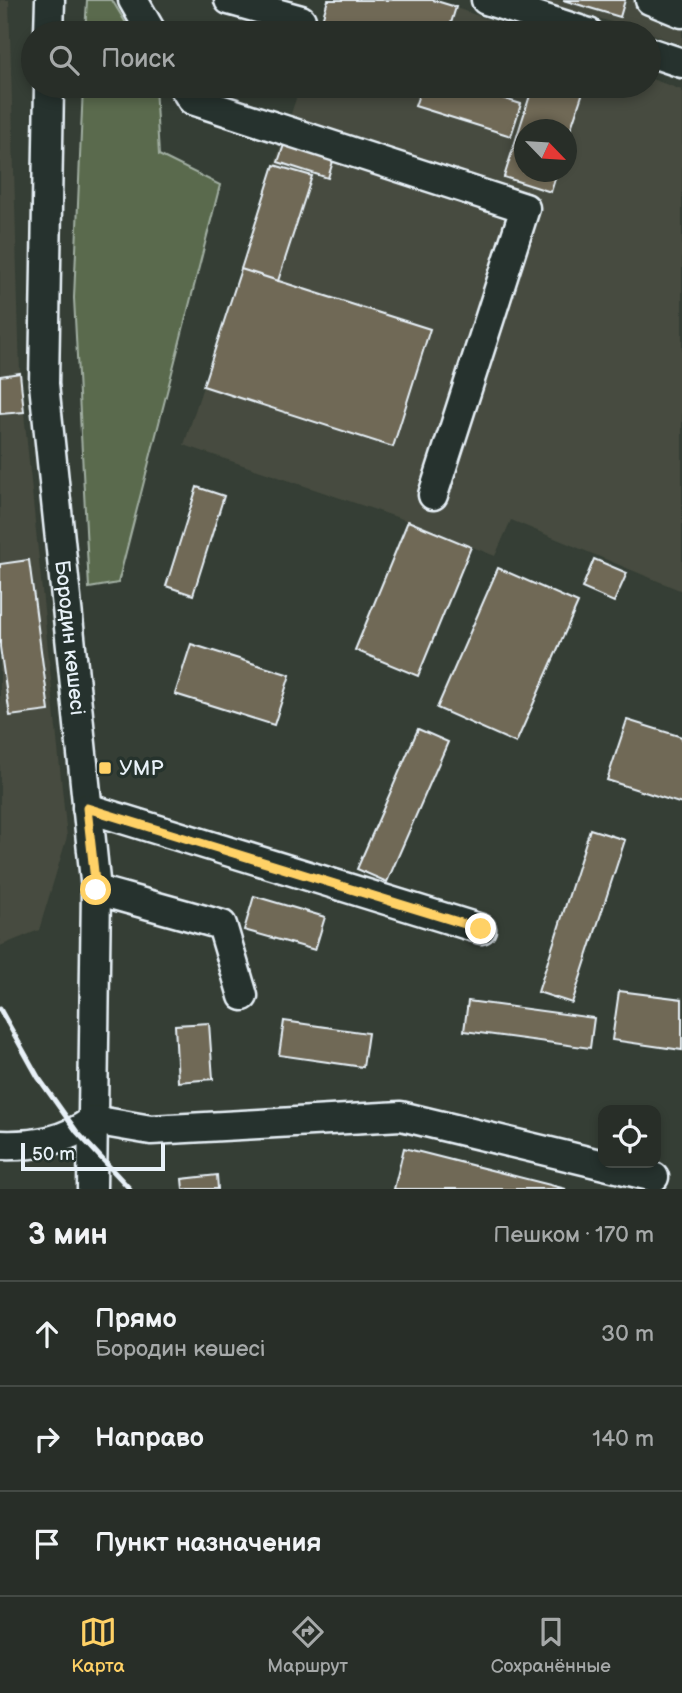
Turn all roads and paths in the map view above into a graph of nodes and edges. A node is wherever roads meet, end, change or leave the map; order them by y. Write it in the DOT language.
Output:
graph roads {
  1 [pos="50,0"];
  2 [pos="133,0"];
  3 [pos="229,0"];
  4 [pos="486,0"];
  5 [pos="649,0"];
  6 [pos="682,13"];
  7 [pos="300,20"];
  8 [pos="49,21"];
  9 [pos="145,21"];
  10 [pos="552,21"];
  11 [pos="661,56"];
  12 [pos="682,63"];
  13 [pos="48,98"];
  14 [pos="191,98"];
  15 [pos="433,495"];
  16 [pos="87,808"];
  17 [pos="96,890"];
  18 [pos="481,929"];
  19 [pos="243,996"];
  20 [pos="93,1120"];
  21 [pos="0,1145"];
  22 [pos="654,1177"];
  23 [pos="92,1189"];
  1 -- 8 [label="street"];
  2 -- 9 [label="street"];
  3 -- 7 [label="street"];
  4 -- 10 [label="street"];
  5 -- 6 [label="street"];
  11 -- 12 [label="street"];
  13 -- 16 [label="street, Бородин көшесі"];
  14 -- 15 [label="street"];
  16 -- 17 [label="street, Бородин көшесі"];
  16 -- 18 [label="street"];
  17 -- 19 [label="street"];
  17 -- 20 [label="street, Бородин көшесі"];
  20 -- 21 [label="street"];
  20 -- 22 [label="street"];
  20 -- 23 [label="street, Бородин көшесі"];
}
